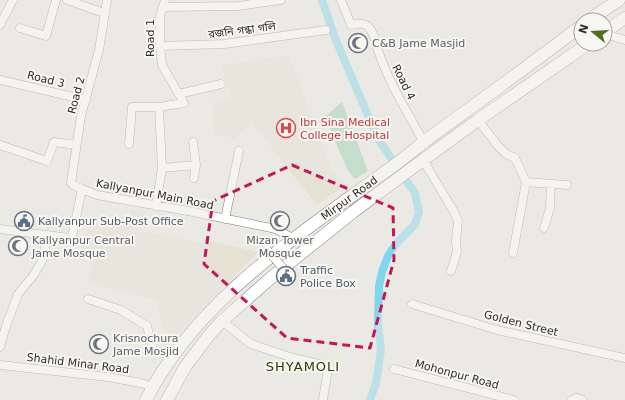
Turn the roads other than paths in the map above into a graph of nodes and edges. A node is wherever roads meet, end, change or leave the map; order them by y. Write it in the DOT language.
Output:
graph roads {
  1 [pos="13,0"];
  2 [pos="56,0"];
  3 [pos="67,0"];
  4 [pos="107,0"];
  5 [pos="282,0"];
  6 [pos="341,0"];
  7 [pos="619,0"];
  8 [pos="164,4"];
  9 [pos="601,12"];
  10 [pos="104,13"];
  11 [pos="625,18"];
  12 [pos="0,25"];
  13 [pos="613,27"];
  14 [pos="20,28"];
  15 [pos="326,30"];
  16 [pos="573,32"];
  17 [pos="613,36"];
  18 [pos="563,39"];
  19 [pos="625,40"];
  20 [pos="160,46"];
  21 [pos="574,53"];
  22 [pos="0,80"];
  23 [pos="222,84"];
  24 [pos="180,95"];
  25 [pos="86,100"];
  26 [pos="160,107"];
  27 [pos="478,120"];
  28 [pos="193,142"];
  29 [pos="424,143"];
  30 [pos="129,144"];
  31 [pos="0,145"];
  32 [pos="76,145"];
  33 [pos="239,151"];
  34 [pos="420,162"];
  35 [pos="196,165"];
  36 [pos="162,168"];
  37 [pos="194,178"];
  38 [pos="526,182"];
  39 [pos="551,184"];
  40 [pos="567,185"];
  41 [pos="82,189"];
  42 [pos="156,206"];
  43 [pos="225,219"];
  44 [pos="544,228"];
  45 [pos="0,229"];
  46 [pos="48,235"];
  47 [pos="294,239"];
  48 [pos="267,250"];
  49 [pos="513,254"];
  50 [pos="451,270"];
  51 [pos="291,277"];
  52 [pos="88,299"];
  53 [pos="412,304"];
  54 [pos="222,321"];
  55 [pos="0,347"];
  56 [pos="172,356"];
  57 [pos="625,358"];
  58 [pos="0,365"];
  59 [pos="394,369"];
  60 [pos="152,387"];
  61 [pos="146,400"];
  62 [pos="167,400"];
  63 [pos="323,400"];
  64 [pos="514,400"];
  65 [pos="572,400"];
  66 [pos="582,400"];
  1 -- 12 [label="street"];
  2 -- 14 [label="street"];
  3 -- 10 [label="street"];
  4 -- 10 [label="street, Road 2"];
  5 -- 8 [label="street"];
  6 -- 29 [label="street, Road 4"];
  7 -- 9 [label="highway"];
  8 -- 20 [label="street, Road 1"];
  10 -- 25 [label="street, Road 2"];
  11 -- 13 [label="highway"];
  15 -- 20 [label="street, রজনি গন্ধা গলি"];
  16 -- 18 [label="highway, Mirpur Road"];
  17 -- 19 [label="street"];
  18 -- 21 [label="highway"];
  18 -- 29 [label="highway, Mirpur Road"];
  20 -- 24 [label="street, Road 1"];
  21 -- 27 [label="highway, Mirpur Road"];
  22 -- 25 [label="street, Road 3"];
  23 -- 24 [label="street"];
  24 -- 26 [label="street"];
  25 -- 32 [label="street, Road 2"];
  26 -- 30 [label="street"];
  26 -- 36 [label="street"];
  27 -- 34 [label="highway, Mirpur Road"];
  27 -- 38 [label="street"];
  28 -- 35 [label="street"];
  29 -- 47 [label="highway, Mirpur Road"];
  31 -- 32 [label="street"];
  32 -- 41 [label="street, Road 2"];
  33 -- 43 [label="street"];
  34 -- 50 [label="street"];
  34 -- 54 [label="highway, Mirpur Road"];
  35 -- 36 [label="street"];
  35 -- 37 [label="street"];
  36 -- 42 [label="street"];
  38 -- 39 [label="street"];
  38 -- 49 [label="street"];
  39 -- 40 [label="street"];
  39 -- 44 [label="street"];
  41 -- 42 [label="street, Kallyanpur Main Road"];
  41 -- 46 [label="street, Kallyanpur Main Road"];
  42 -- 43 [label="street, Kallyanpur Main Road"];
  43 -- 47 [label="street, Kallyanpur Main Road"];
  45 -- 46 [label="street, Kallyanpur Main Road"];
  46 -- 55 [label="street"];
  47 -- 56 [label="highway, Mirpur Road"];
  48 -- 51 [label="street, bridge"];
  52 -- 56 [label="street"];
  53 -- 57 [label="street, Golden Street"];
  54 -- 62 [label="highway, Mirpur Road"];
  54 -- 63 [label="street"];
  56 -- 60 [label="highway, Mirpur Road"];
  58 -- 60 [label="street, Shahid Minar Road"];
  59 -- 64 [label="street, Mohonpur Road"];
  60 -- 61 [label="highway, Mirpur Road"];
  65 -- 66 [label="street"];
}
